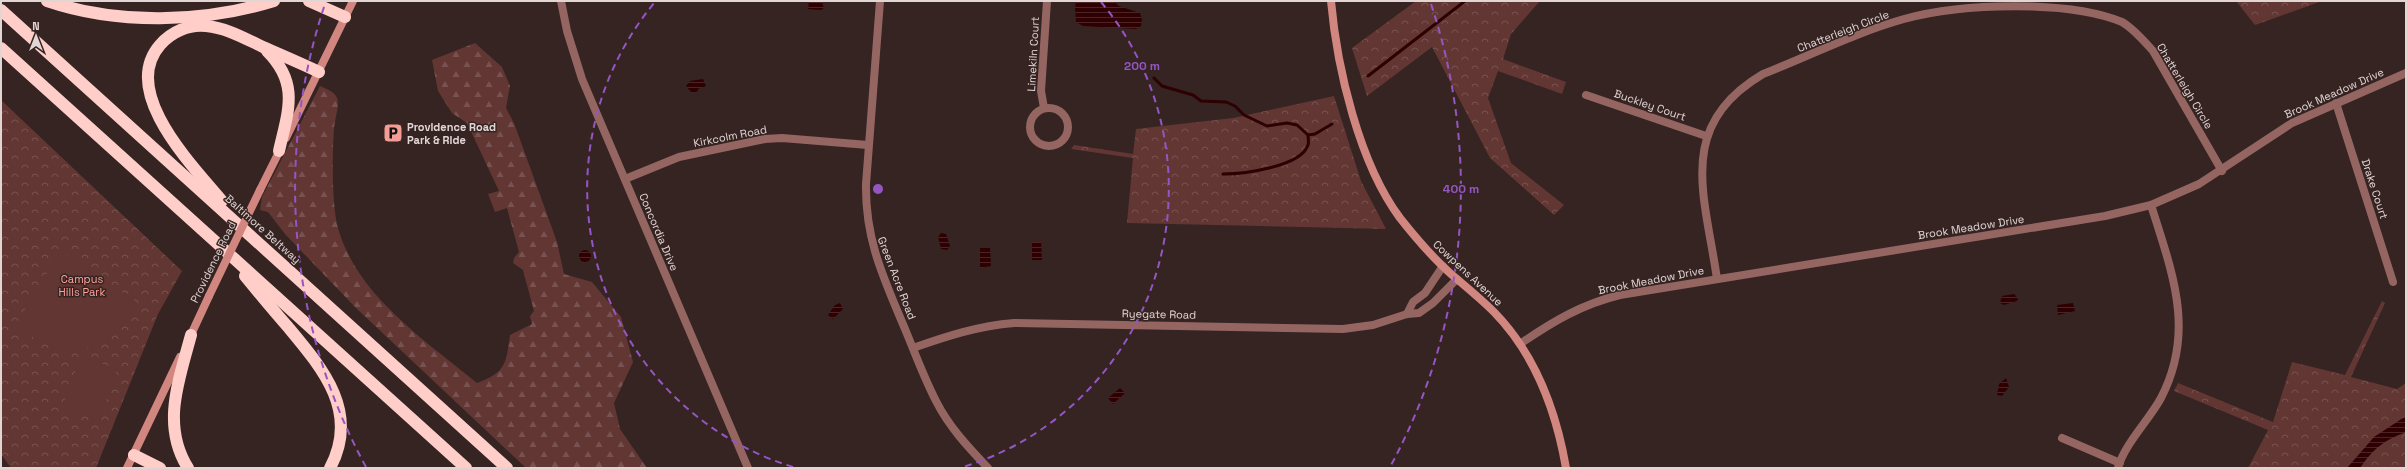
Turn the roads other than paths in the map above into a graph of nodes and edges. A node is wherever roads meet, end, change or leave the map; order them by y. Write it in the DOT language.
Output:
graph roads {
  1 [pos="47,1"];
  2 [pos="274,1"];
  3 [pos="309,1"];
  4 [pos="353,1"];
  5 [pos="561,1"];
  6 [pos="880,1"];
  7 [pos="1047,1"];
  8 [pos="1331,1"];
  9 [pos="1937,1"];
  10 [pos="1,10"];
  11 [pos="1939,10"];
  12 [pos="345,17"];
  13 [pos="262,46"];
  14 [pos="1,48"];
  15 [pos="318,72"];
  16 [pos="2406,73"];
  17 [pos="1586,95"];
  18 [pos="2336,103"];
  19 [pos="1044,108"];
  20 [pos="1706,136"];
  21 [pos="868,146"];
  22 [pos="279,152"];
  23 [pos="2222,171"];
  24 [pos="625,179"];
  25 [pos="2151,205"];
  26 [pos="250,234"];
  27 [pos="217,242"];
  28 [pos="1443,266"];
  29 [pos="1457,279"];
  30 [pos="1717,279"];
  31 [pos="2393,282"];
  32 [pos="1406,314"];
  33 [pos="191,335"];
  34 [pos="1520,344"];
  35 [pos="913,348"];
  36 [pos="2062,438"];
  37 [pos="134,455"];
  38 [pos="2119,465"];
  39 [pos="128,468"];
  40 [pos="160,468"];
  41 [pos="188,468"];
  42 [pos="330,468"];
  43 [pos="466,468"];
  44 [pos="507,468"];
  45 [pos="748,468"];
  46 [pos="988,468"];
  47 [pos="1566,468"];
  1 -- 2 [label="highway"];
  3 -- 12 [label="highway"];
  4 -- 12 [label="street, Providence Road"];
  5 -- 24 [label="street, Concordia Drive"];
  6 -- 21 [label="street, Green Acre Road"];
  7 -- 19 [label="street, Limekiln Court"];
  8 -- 28 [label="street, Cowpens Avenue"];
  9 -- 11 [label="street"];
  10 -- 26 [label="highway, Baltimore Beltway"];
  11 -- 20 [label="street, Chatterleigh Circle"];
  11 -- 23 [label="street, Chatterleigh Circle"];
  12 -- 15 [label="street, Providence Road"];
  13 -- 15 [label="highway"];
  13 -- 22 [label="highway"];
  13 -- 26 [label="highway"];
  14 -- 27 [label="highway"];
  15 -- 22 [label="street, Providence Road"];
  16 -- 18 [label="street, Brook Meadow Drive"];
  17 -- 20 [label="street, Buckley Court"];
  18 -- 23 [label="street, Brook Meadow Drive"];
  18 -- 31 [label="street, Drake Court"];
  19 -- 19 [label="street"];
  20 -- 30 [label="street, Chatterleigh Circle"];
  21 -- 24 [label="street, Kirkcolm Road"];
  21 -- 35 [label="street, Green Acre Road"];
  22 -- 33 [label="street, Providence Road, bridge"];
  23 -- 25 [label="street, Brook Meadow Drive"];
  24 -- 45 [label="street, Concordia Drive"];
  25 -- 30 [label="street, Brook Meadow Drive"];
  25 -- 38 [label="street"];
  26 -- 44 [label="highway, Baltimore Beltway"];
  27 -- 42 [label="highway"];
  27 -- 43 [label="highway"];
  28 -- 29 [label="street, Cowpens Avenue"];
  28 -- 32 [label="street"];
  29 -- 32 [label="street, Ryegate Road"];
  29 -- 34 [label="street, Cowpens Avenue"];
  30 -- 34 [label="street, Brook Meadow Drive"];
  32 -- 35 [label="street, Ryegate Road"];
  33 -- 37 [label="street, Providence Road"];
  33 -- 41 [label="highway"];
  34 -- 47 [label="street, Cowpens Avenue"];
  35 -- 46 [label="street, Green Acre Road"];
  36 -- 38 [label="street"];
  37 -- 39 [label="street, Providence Road"];
  37 -- 40 [label="highway"];
}
